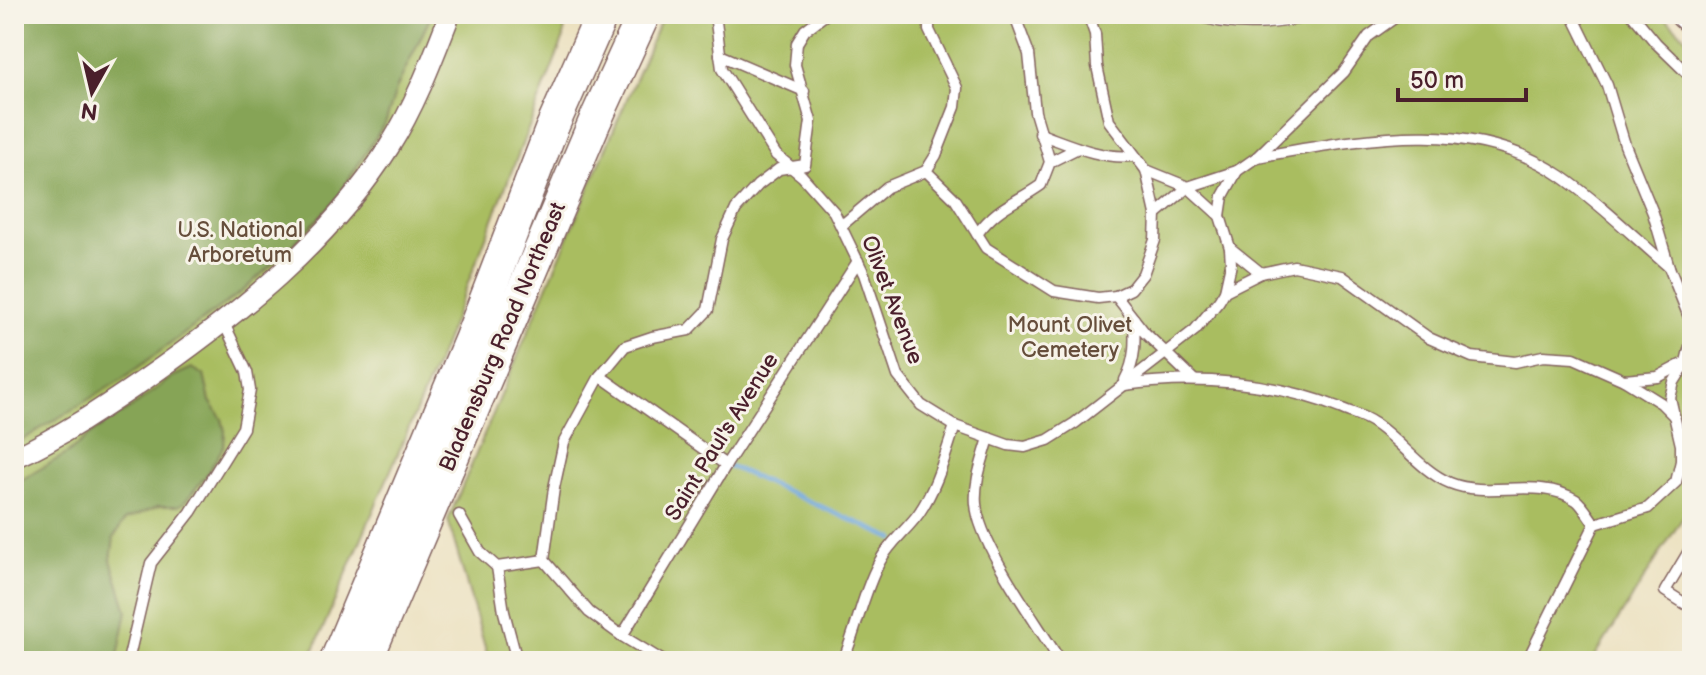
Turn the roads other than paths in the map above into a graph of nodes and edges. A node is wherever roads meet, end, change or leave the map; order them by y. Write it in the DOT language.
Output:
graph roads {
  1 [pos="450,14"];
  2 [pos="602,14"];
  3 [pos="644,14"];
  4 [pos="715,14"];
  5 [pos="826,14"];
  6 [pos="929,14"];
  7 [pos="1014,14"];
  8 [pos="1088,14"];
  9 [pos="1192,14"];
  10 [pos="1322,14"];
  11 [pos="1400,14"];
  12 [pos="1572,14"];
  13 [pos="1632,14"];
  14 [pos="1684,14"];
  15 [pos="1692,21"];
  16 [pos="720,55"];
  17 [pos="1692,78"];
  18 [pos="804,91"];
  19 [pos="1040,134"];
  20 [pos="1078,148"];
  21 [pos="1133,156"];
  22 [pos="1257,157"];
  23 [pos="1050,162"];
  24 [pos="791,167"];
  25 [pos="1146,170"];
  26 [pos="926,171"];
  27 [pos="1237,171"];
  28 [pos="1188,187"];
  29 [pos="1156,214"];
  30 [pos="1220,216"];
  31 [pos="841,226"];
  32 [pos="977,234"];
  33 [pos="1230,248"];
  34 [pos="858,261"];
  35 [pos="1669,267"];
  36 [pos="1261,273"];
  37 [pos="1225,291"];
  38 [pos="1116,296"];
  39 [pos="1690,315"];
  40 [pos="1134,319"];
  41 [pos="224,323"];
  42 [pos="1165,354"];
  43 [pos="1689,361"];
  44 [pos="600,376"];
  45 [pos="1194,380"];
  46 [pos="1624,380"];
  47 [pos="1122,386"];
  48 [pos="1674,416"];
  49 [pos="955,426"];
  50 [pos="989,438"];
  51 [pos="14,458"];
  52 [pos="726,465"];
  53 [pos="459,515"];
  54 [pos="1595,524"];
  55 [pos="1692,546"];
  56 [pos="544,560"];
  57 [pos="497,567"];
  58 [pos="380,593"];
  59 [pos="1692,608"];
  60 [pos="622,636"];
  61 [pos="128,661"];
  62 [pos="336,661"];
  63 [pos="366,661"];
  64 [pos="517,661"];
  65 [pos="663,661"];
  66 [pos="843,661"];
  67 [pos="1060,661"];
  68 [pos="1527,661"];
  1 -- 41 [label="street"];
  2 -- 58 [label="main road, Bladensburg Road Northeast"];
  3 -- 58 [label="main road, Bladensburg Road Northeast"];
  4 -- 16 [label="lane, Olivet Avenue"];
  5 -- 18 [label="lane"];
  6 -- 26 [label="lane"];
  7 -- 19 [label="lane"];
  8 -- 21 [label="lane"];
  9 -- 10 [label="lane"];
  11 -- 22 [label="lane"];
  12 -- 35 [label="lane"];
  13 -- 17 [label="lane"];
  14 -- 15 [label="main road"];
  16 -- 18 [label="lane"];
  16 -- 24 [label="lane, Olivet Avenue"];
  18 -- 24 [label="lane"];
  19 -- 20 [label="lane"];
  19 -- 23 [label="lane"];
  20 -- 21 [label="lane"];
  20 -- 23 [label="lane"];
  21 -- 25 [label="lane"];
  22 -- 27 [label="lane"];
  22 -- 35 [label="lane"];
  23 -- 32 [label="lane"];
  24 -- 31 [label="lane, Olivet Avenue"];
  24 -- 44 [label="lane"];
  25 -- 28 [label="lane"];
  25 -- 29 [label="lane"];
  26 -- 31 [label="lane"];
  26 -- 32 [label="lane"];
  27 -- 28 [label="lane"];
  27 -- 30 [label="lane"];
  28 -- 29 [label="lane"];
  28 -- 30 [label="lane"];
  29 -- 38 [label="lane"];
  30 -- 33 [label="lane"];
  31 -- 34 [label="lane, Olivet Avenue"];
  32 -- 38 [label="lane"];
  33 -- 36 [label="lane"];
  33 -- 37 [label="lane"];
  34 -- 49 [label="lane, Olivet Avenue"];
  34 -- 52 [label="lane, Saint Paul's Avenue"];
  35 -- 39 [label="lane"];
  36 -- 37 [label="lane"];
  36 -- 46 [label="lane"];
  37 -- 42 [label="lane, Olivet Avenue"];
  38 -- 40 [label="lane"];
  39 -- 43 [label="lane"];
  40 -- 42 [label="lane"];
  40 -- 47 [label="lane"];
  41 -- 51 [label="street"];
  41 -- 61 [label="lane"];
  42 -- 45 [label="lane"];
  42 -- 47 [label="lane, Olivet Avenue"];
  43 -- 46 [label="lane"];
  43 -- 48 [label="lane"];
  44 -- 52 [label="lane"];
  44 -- 56 [label="lane"];
  45 -- 47 [label="lane"];
  45 -- 54 [label="lane"];
  46 -- 48 [label="lane"];
  47 -- 50 [label="lane, Olivet Avenue"];
  48 -- 54 [label="lane"];
  49 -- 50 [label="lane, Olivet Avenue"];
  49 -- 66 [label="lane"];
  50 -- 67 [label="lane"];
  52 -- 60 [label="lane, Saint Paul's Avenue"];
  53 -- 57 [label="lane"];
  54 -- 68 [label="lane"];
  55 -- 59 [label="lane"];
  56 -- 57 [label="lane"];
  56 -- 60 [label="lane"];
  57 -- 64 [label="lane"];
  58 -- 62 [label="main road, Bladensburg Road Northeast"];
  58 -- 63 [label="main road, Bladensburg Road Northeast"];
  60 -- 65 [label="lane"];
}
